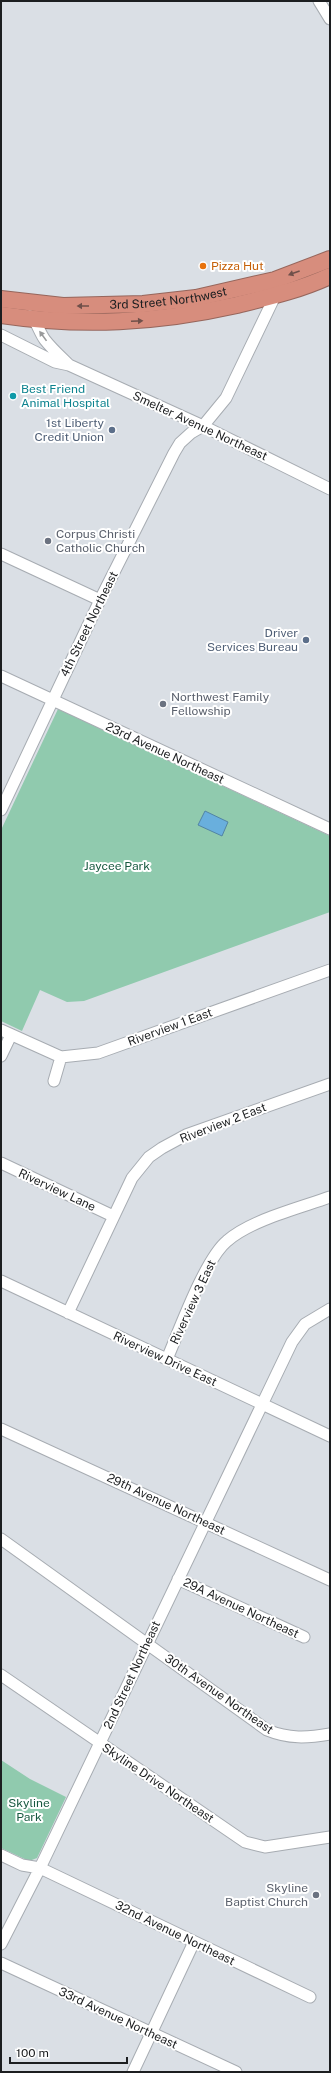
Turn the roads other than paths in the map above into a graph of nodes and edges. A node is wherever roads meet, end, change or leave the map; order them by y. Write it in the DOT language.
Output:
graph roads {
  1 [pos="319,1"];
  2 [pos="330,19"];
  3 [pos="330,259"];
  4 [pos="330,276"];
  5 [pos="275,280"];
  6 [pos="275,296"];
  7 [pos="3,305"];
  8 [pos="34,319"];
  9 [pos="1,334"];
  10 [pos="69,365"];
  11 [pos="202,426"];
  12 [pos="330,489"];
  13 [pos="1,554"];
  14 [pos="100,600"];
  15 [pos="1,676"];
  16 [pos="53,700"];
  17 [pos="4,794"];
  18 [pos="1,810"];
  19 [pos="330,829"];
  20 [pos="330,970"];
  21 [pos="6,1033"];
  22 [pos="1,1056"];
  23 [pos="61,1057"];
  24 [pos="54,1081"];
  25 [pos="330,1084"];
  26 [pos="1,1163"];
  27 [pos="330,1197"];
  28 [pos="113,1216"];
  29 [pos="1,1281"];
  30 [pos="330,1309"];
  31 [pos="68,1313"];
  32 [pos="167,1360"];
  33 [pos="262,1404"];
  34 [pos="1,1428"];
  35 [pos="330,1436"];
  36 [pos="206,1522"];
  37 [pos="1,1538"];
  38 [pos="178,1579"];
  39 [pos="330,1580"];
  40 [pos="304,1638"];
  41 [pos="147,1644"];
  42 [pos="1,1675"];
  43 [pos="330,1734"];
  44 [pos="100,1744"];
  45 [pos="330,1837"];
  46 [pos="1,1855"];
  47 [pos="40,1868"];
  48 [pos="194,1942"];
  49 [pos="1,1944"];
  50 [pos="1,1963"];
  51 [pos="310,1997"];
  52 [pos="152,2033"];
  53 [pos="133,2072"];
  54 [pos="236,2072"];
  1 -- 2 [label="street"];
  3 -- 5 [label="highway, 3rd Street Northwest, one-way"];
  4 -- 6 [label="highway, 3rd Street Northwest"];
  5 -- 6 [label="street, 4th Street Northeast"];
  5 -- 7 [label="highway, 3rd Street Northwest, one-way"];
  8 -- 6 [label="highway, 3rd Street Northwest, one-way"];
  6 -- 11 [label="street, 4th Street Northeast"];
  7 -- 8 [label="highway, 3rd Street Northwest"];
  10 -- 8 [label="street, Smelter Avenue Northeast, one-way"];
  9 -- 10 [label="street, Smelter Avenue Northeast"];
  10 -- 11 [label="street, Smelter Avenue Northeast"];
  11 -- 12 [label="street, Smelter Avenue Northeast"];
  11 -- 14 [label="street, 4th Street Northeast"];
  13 -- 14 [label="street"];
  14 -- 16 [label="street, 4th Street Northeast"];
  15 -- 16 [label="street, 23rd Avenue Northeast"];
  16 -- 17 [label="street, 4th Street Northeast"];
  16 -- 19 [label="street, 23rd Avenue Northeast"];
  17 -- 18 [label="street, 4th Street Northeast"];
  20 -- 23 [label="street, Riverview 1 East"];
  21 -- 22 [label="street"];
  21 -- 23 [label="street, Riverview 1 East"];
  23 -- 24 [label="street"];
  25 -- 28 [label="street, Riverview 2 East"];
  26 -- 28 [label="street, Riverview Lane"];
  27 -- 32 [label="street, Riverview 3 East"];
  28 -- 31 [label="street, Riverview 2 East"];
  29 -- 31 [label="street, Riverview Drive East"];
  30 -- 33 [label="street, 2nd Street Northeast"];
  31 -- 32 [label="street, Riverview Drive East"];
  32 -- 33 [label="street, Riverview Drive East"];
  33 -- 35 [label="street, Riverview Drive East"];
  33 -- 36 [label="street, 2nd Street Northeast"];
  34 -- 36 [label="street, 29th Avenue Northeast"];
  36 -- 38 [label="street, 2nd Street Northeast"];
  36 -- 39 [label="street, 29th Avenue Northeast"];
  37 -- 41 [label="street, 30th Avenue Northeast"];
  38 -- 40 [label="street, 29A Avenue Northeast"];
  38 -- 41 [label="street, 2nd Street Northeast"];
  41 -- 43 [label="street, 30th Avenue Northeast"];
  41 -- 44 [label="street, 2nd Street Northeast"];
  42 -- 44 [label="street, Skyline Drive Northeast"];
  44 -- 45 [label="street, Skyline Drive Northeast"];
  44 -- 47 [label="street, 2nd Street Northeast"];
  46 -- 47 [label="street"];
  47 -- 48 [label="street, 32nd Avenue Northeast"];
  47 -- 49 [label="street, 2nd Street Northeast"];
  48 -- 51 [label="street, 32nd Avenue Northeast"];
  48 -- 52 [label="street"];
  50 -- 52 [label="street, 33rd Avenue Northeast"];
  52 -- 53 [label="street"];
  52 -- 54 [label="street, 33rd Avenue Northeast"];
}
